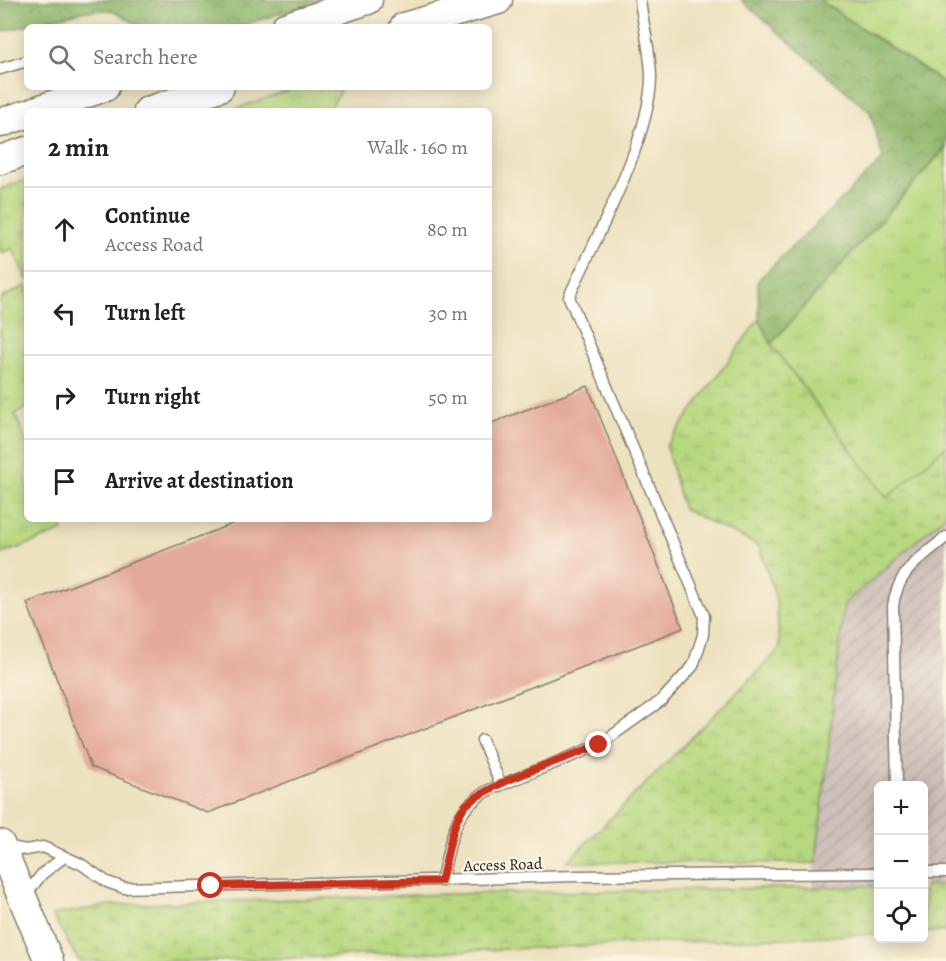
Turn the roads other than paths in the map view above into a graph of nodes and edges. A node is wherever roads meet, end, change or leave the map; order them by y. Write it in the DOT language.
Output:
graph roads {
  1 [pos="368,0"];
  2 [pos="498,0"];
  3 [pos="640,0"];
  4 [pos="294,24"];
  5 [pos="414,24"];
  6 [pos="24,62"];
  7 [pos="0,69"];
  8 [pos="96,90"];
  9 [pos="207,90"];
  10 [pos="43,108"];
  11 [pos="153,108"];
  12 [pos="24,115"];
  13 [pos="0,123"];
  14 [pos="24,152"];
  15 [pos="0,160"];
  16 [pos="946,537"];
  17 [pos="482,740"];
  18 [pos="897,781"];
  19 [pos="501,785"];
  20 [pos="0,844"];
  21 [pos="64,857"];
  22 [pos="928,872"];
  23 [pos="946,872"];
  24 [pos="874,873"];
  25 [pos="441,881"];
  26 [pos="16,908"];
  27 [pos="28,961"];
  28 [pos="49,961"];
  1 -- 4 [label="main road"];
  2 -- 5 [label="main road"];
  3 -- 19 [label="lane"];
  6 -- 7 [label="lane"];
  8 -- 10 [label="main road"];
  9 -- 11 [label="main road"];
  12 -- 13 [label="main road"];
  14 -- 15 [label="main road"];
  16 -- 18 [label="lane"];
  17 -- 19 [label="lane"];
  19 -- 25 [label="lane"];
  20 -- 21 [label="lane, Access Road"];
  20 -- 26 [label="main road"];
  21 -- 25 [label="lane, Access Road"];
  21 -- 26 [label="lane"];
  22 -- 23 [label="lane"];
  24 -- 25 [label="lane, Access Road"];
  26 -- 27 [label="main road"];
  26 -- 28 [label="main road"];
}
